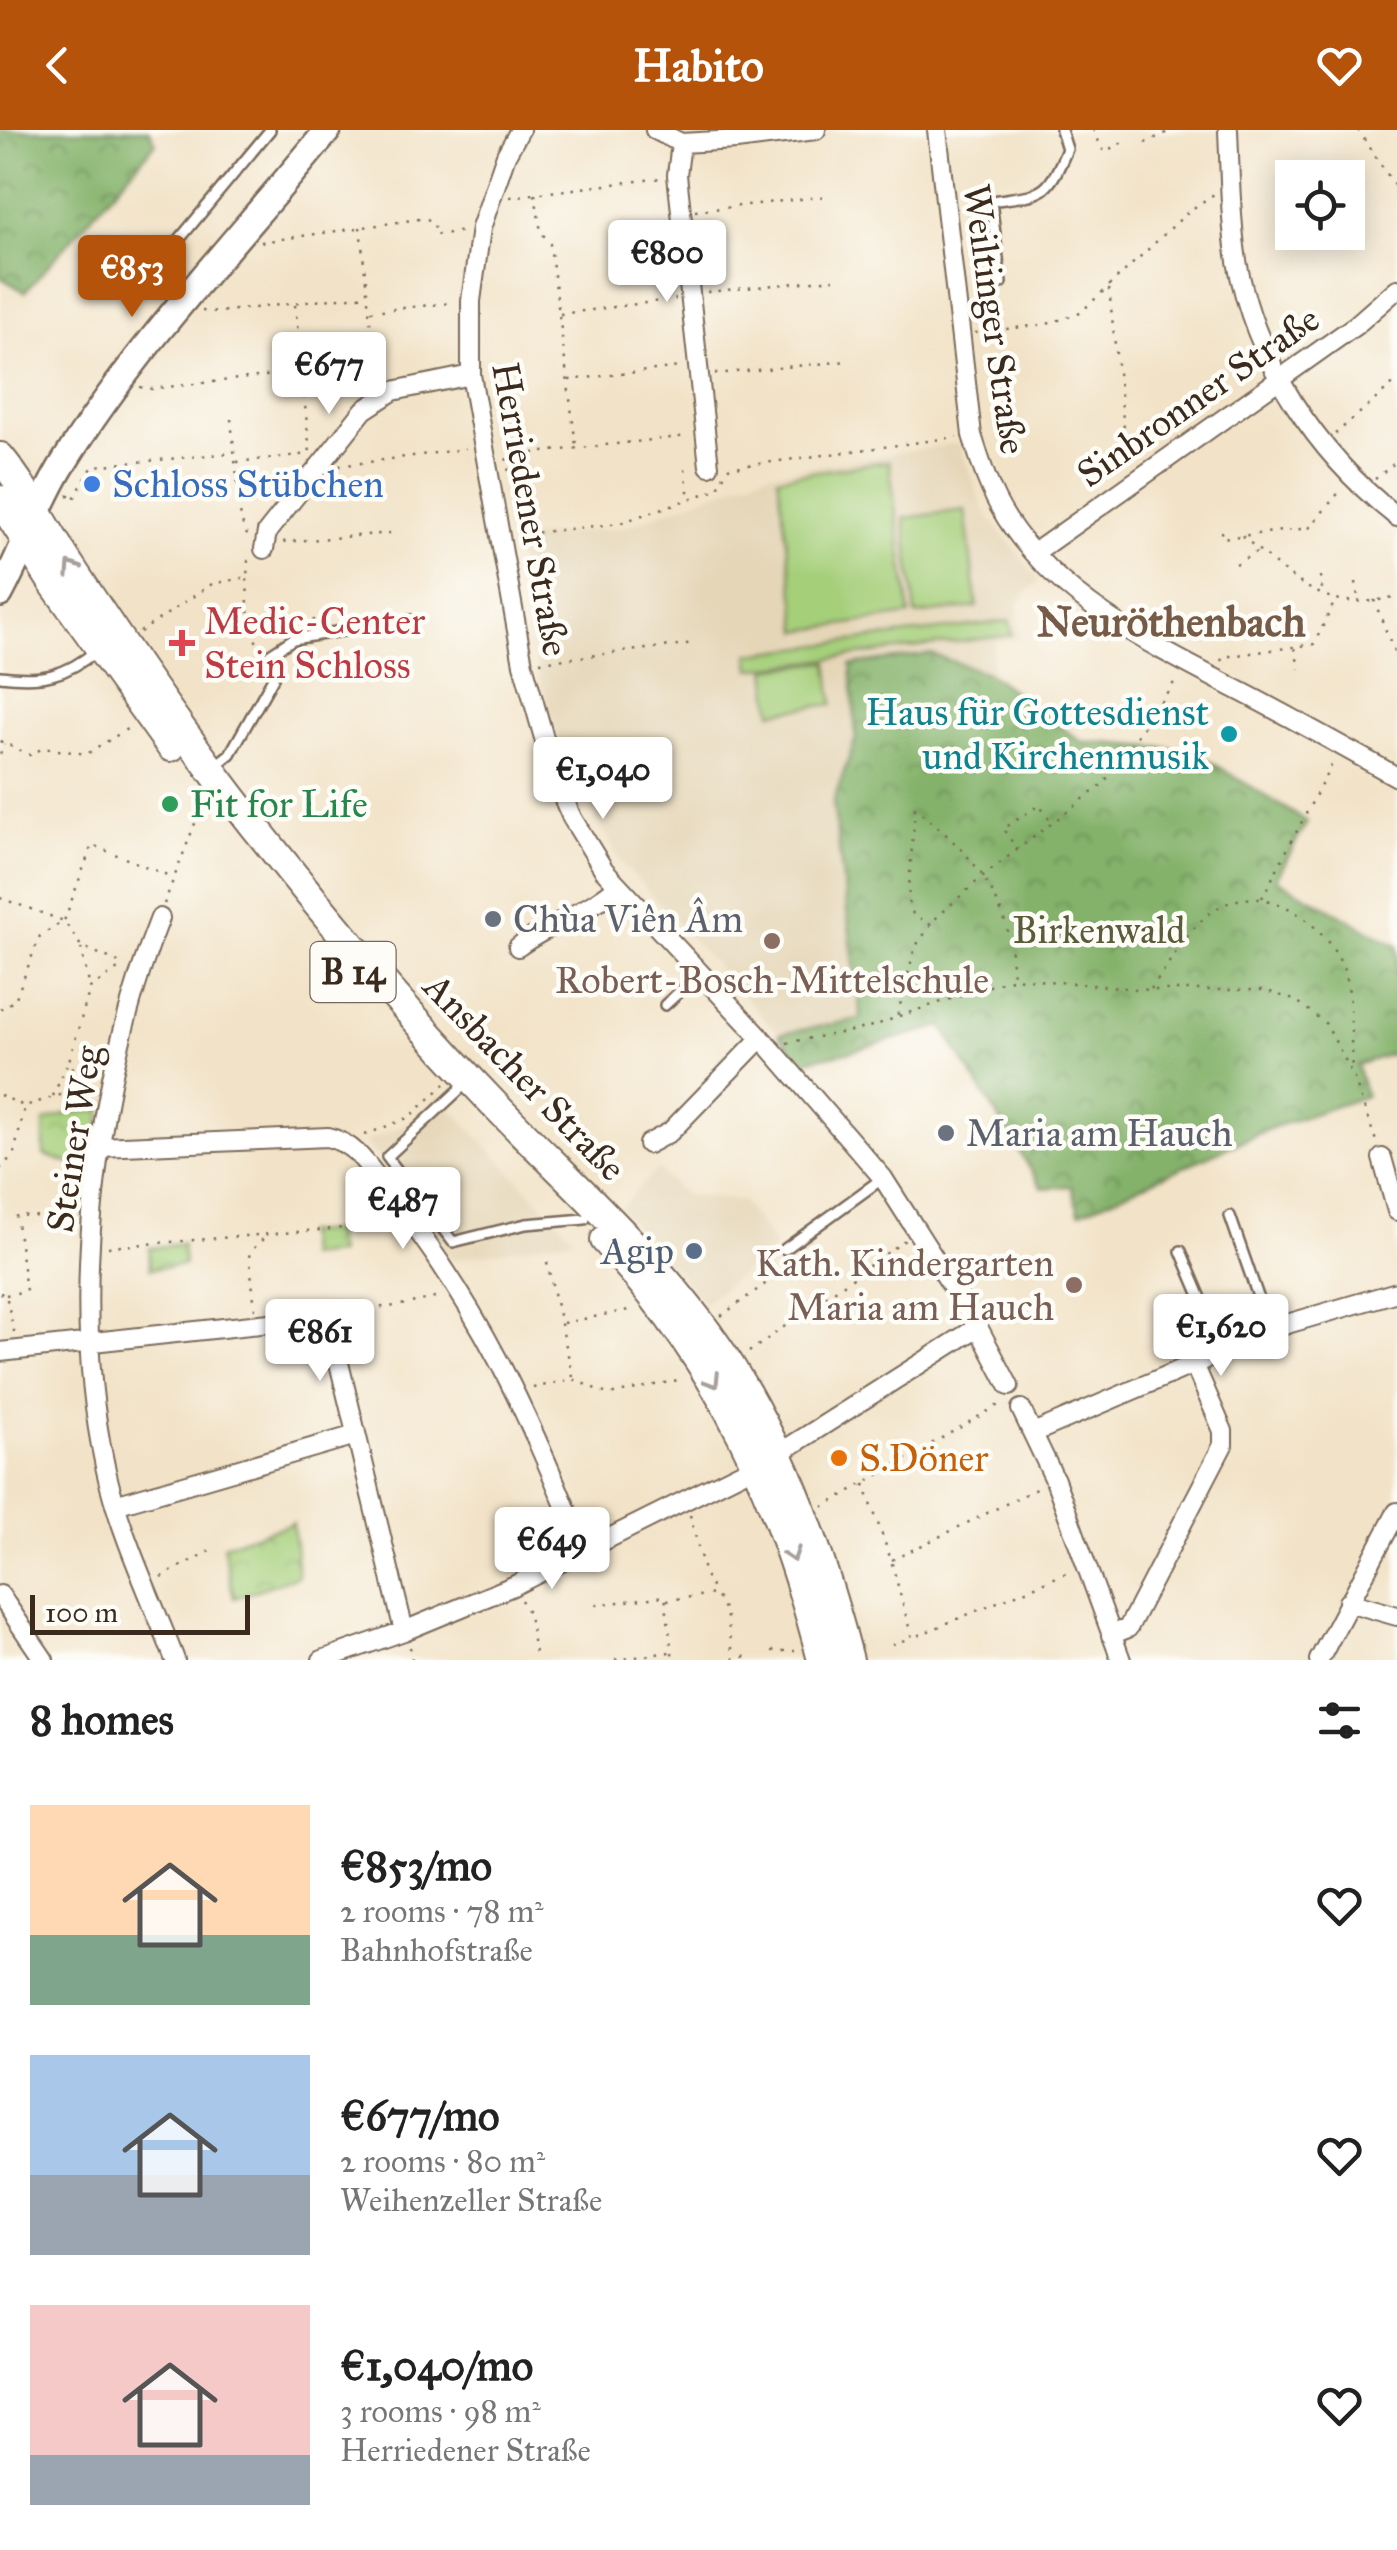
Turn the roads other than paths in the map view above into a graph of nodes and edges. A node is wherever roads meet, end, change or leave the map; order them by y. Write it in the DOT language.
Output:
graph roads {
  1 [pos="270,130"];
  2 [pos="328,130"];
  3 [pos="520,130"];
  4 [pos="655,130"];
  5 [pos="816,130"];
  6 [pos="937,130"];
  7 [pos="1061,130"];
  8 [pos="1228,130"];
  9 [pos="681,143"];
  10 [pos="144,282"];
  11 [pos="1001,283"];
  12 [pos="1397,289"];
  13 [pos="471,375"];
  14 [pos="1278,377"];
  15 [pos="0,456"];
  16 [pos="709,466"];
  17 [pos="0,500"];
  18 [pos="38,512"];
  19 [pos="1397,517"];
  20 [pos="24,538"];
  21 [pos="264,549"];
  22 [pos="1034,553"];
  23 [pos="0,594"];
  24 [pos="410,620"];
  25 [pos="111,646"];
  26 [pos="0,676"];
  27 [pos="1397,778"];
  28 [pos="208,782"];
  29 [pos="618,886"];
  30 [pos="160,918"];
  31 [pos="518,947"];
  32 [pos="700,973"];
  33 [pos="665,1005"];
  34 [pos="767,1044"];
  35 [pos="454,1084"];
  36 [pos="648,1144"];
  37 [pos="101,1147"];
  38 [pos="1382,1158"];
  39 [pos="883,1178"];
  40 [pos="1397,1211"];
  41 [pos="1230,1216"];
  42 [pos="585,1219"];
  43 [pos="785,1248"];
  44 [pos="1181,1251"];
  45 [pos="1397,1292"];
  46 [pos="978,1327"];
  47 [pos="1270,1331"];
  48 [pos="92,1341"];
  49 [pos="9,1351"];
  50 [pos="1224,1352"];
  51 [pos="1194,1364"];
  52 [pos="719,1369"];
  53 [pos="1033,1433"];
  54 [pos="356,1435"];
  55 [pos="767,1459"];
  56 [pos="116,1506"];
  57 [pos="1397,1512"];
  58 [pos="583,1550"];
  59 [pos="0,1596"];
  60 [pos="1348,1602"];
  61 [pos="1397,1616"];
  62 [pos="404,1632"];
  63 [pos="1112,1635"];
  64 [pos="812,1656"];
  65 [pos="44,1660"];
  66 [pos="175,1660"];
  67 [pos="322,1660"];
  68 [pos="849,1660"];
  69 [pos="1120,1660"];
  70 [pos="1319,1660"];
  1 -- 10 [label="lane"];
  2 -- 18 [label="main road"];
  3 -- 13 [label="street, Herriedener Straße"];
  4 -- 9 [label="street"];
  5 -- 9 [label="street"];
  6 -- 22 [label="street, Weiltinger Straße"];
  7 -- 11 [label="lane"];
  8 -- 14 [label="street"];
  9 -- 16 [label="street"];
  12 -- 14 [label="street, Sinbronner Straße"];
  13 -- 21 [label="street"];
  13 -- 29 [label="street, Herriedener Straße"];
  14 -- 19 [label="street"];
  14 -- 22 [label="street, Sinbronner Straße"];
  15 -- 18 [label="main road, B 14"];
  17 -- 20 [label="main road, B 14"];
  18 -- 20 [label="main road"];
  25 -- 18 [label="main road, Ansbacher Straße / B 14, one-way"];
  20 -- 23 [label="main road"];
  20 -- 25 [label="main road, Ansbacher Straße / B 14"];
  22 -- 27 [label="street, Weiltinger Straße"];
  24 -- 28 [label="lane"];
  25 -- 26 [label="lane"];
  25 -- 28 [label="main road, Ansbacher Straße / B 14"];
  25 -- 28 [label="main road, Ansbacher Straße / B 14"];
  28 -- 35 [label="main road, Ansbacher Straße / B 14"];
  28 -- 52 [label="main road, Ansbacher Straße / B 14"];
  29 -- 31 [label="street"];
  29 -- 32 [label="street, Herriedener Straße"];
  30 -- 37 [label="street, Steiner Weg"];
  32 -- 33 [label="lane"];
  32 -- 34 [label="street, Herriedener Straße"];
  34 -- 36 [label="street"];
  34 -- 39 [label="street, Herriedener Straße"];
  35 -- 42 [label="main road, Ansbacher Straße / B 14"];
  35 -- 42 [label="lane"];
  37 -- 48 [label="street, Steiner Weg"];
  37 -- 58 [label="street"];
  38 -- 40 [label="street"];
  39 -- 43 [label="lane"];
  39 -- 46 [label="street, Herriedener Straße"];
  41 -- 47 [label="lane"];
  42 -- 52 [label="main road, Ansbacher Straße / B 14, one-way"];
  44 -- 50 [label="lane"];
  45 -- 47 [label="street"];
  46 -- 53 [label="street, Herriedener Straße"];
  46 -- 55 [label="street"];
  47 -- 50 [label="street"];
  48 -- 49 [label="street"];
  48 -- 54 [label="street"];
  48 -- 56 [label="street, Steiner Weg"];
  50 -- 51 [label="street"];
  51 -- 53 [label="street"];
  51 -- 63 [label="street"];
  52 -- 55 [label="main road, Ansbacher Straße / B 14"];
  53 -- 63 [label="street, Herriedener Straße"];
  54 -- 56 [label="street"];
  54 -- 62 [label="street"];
  55 -- 58 [label="street"];
  55 -- 64 [label="main road, Ansbacher Straße / B 14, one-way"];
  55 -- 68 [label="main road, Ansbacher Straße / B 14"];
  56 -- 66 [label="street, Steiner Weg"];
  57 -- 60 [label="street"];
  58 -- 62 [label="street"];
  59 -- 65 [label="street"];
  60 -- 61 [label="street"];
  60 -- 70 [label="street"];
  62 -- 67 [label="street"];
  63 -- 69 [label="street, Herriedener Straße"];
}
